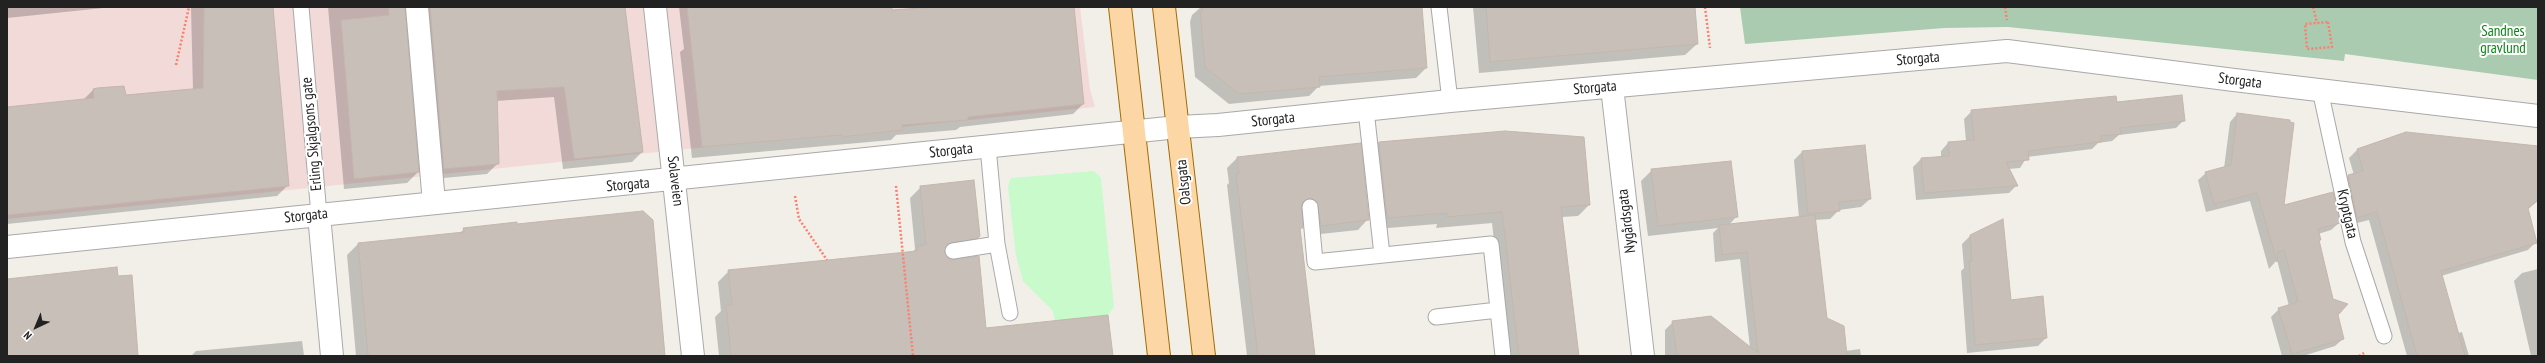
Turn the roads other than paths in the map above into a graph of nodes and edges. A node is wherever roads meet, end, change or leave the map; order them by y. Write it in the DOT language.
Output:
graph roads {
  1 [pos="301,7"];
  2 [pos="417,7"];
  3 [pos="655,7"];
  4 [pos="1120,7"];
  5 [pos="1164,7"];
  6 [pos="1439,7"];
  7 [pos="1612,87"];
  8 [pos="2320,90"];
  9 [pos="1450,101"];
  10 [pos="1366,110"];
  11 [pos="2538,116"];
  12 [pos="1178,127"];
  13 [pos="1136,133"];
  14 [pos="988,147"];
  15 [pos="675,180"];
  16 [pos="434,203"];
  17 [pos="1310,207"];
  18 [pos="319,214"];
  19 [pos="997,244"];
  20 [pos="7,247"];
  21 [pos="953,251"];
  22 [pos="1382,255"];
  23 [pos="1498,310"];
  24 [pos="1010,313"];
  25 [pos="1436,317"];
  26 [pos="2384,336"];
  27 [pos="332,356"];
  28 [pos="693,356"];
  29 [pos="1159,356"];
  30 [pos="1204,356"];
  31 [pos="1503,356"];
  32 [pos="1643,356"];
  1 -- 18 [label="lane, Erling Skjalgsons gate"];
  2 -- 16 [label="street"];
  3 -- 15 [label="street, Solaveien"];
  4 -- 13 [label="main road"];
  5 -- 12 [label="main road, Oalsgata"];
  6 -- 9 [label="lane"];
  7 -- 8 [label="street, Storgata"];
  7 -- 9 [label="street, Storgata"];
  7 -- 32 [label="street, Nygårdsgata"];
  8 -- 11 [label="street, Storgata"];
  8 -- 26 [label="lane, Kryptgata"];
  9 -- 10 [label="street, Storgata"];
  10 -- 12 [label="street, Storgata"];
  10 -- 22 [label="lane"];
  12 -- 13 [label="street, Storgata"];
  12 -- 30 [label="main road, Oalsgata"];
  13 -- 14 [label="street, Storgata"];
  13 -- 29 [label="main road"];
  14 -- 15 [label="street, Storgata"];
  14 -- 19 [label="lane"];
  15 -- 16 [label="street, Storgata"];
  15 -- 28 [label="street, Solaveien"];
  16 -- 18 [label="street, Storgata"];
  17 -- 22 [label="lane"];
  18 -- 20 [label="street, Storgata"];
  18 -- 27 [label="street, Erling Skjalgsons gate"];
  19 -- 21 [label="lane"];
  19 -- 24 [label="lane"];
  22 -- 23 [label="lane"];
  23 -- 25 [label="lane"];
  23 -- 31 [label="lane"];
}
